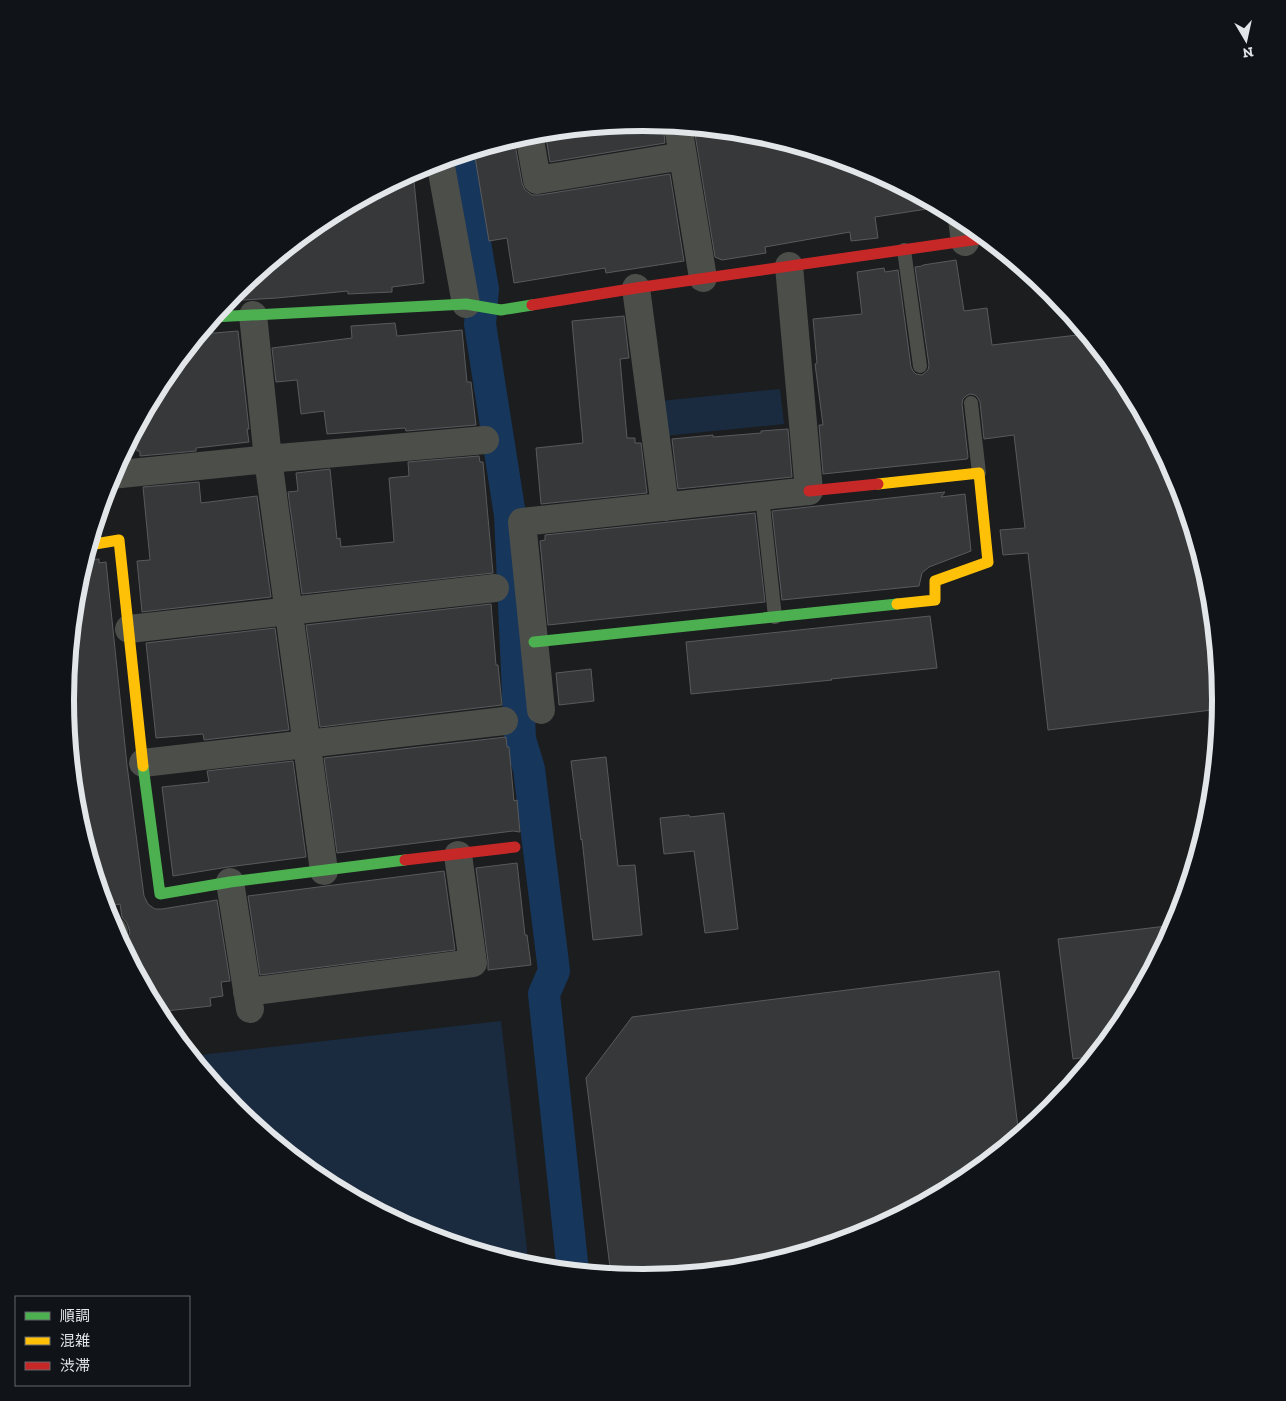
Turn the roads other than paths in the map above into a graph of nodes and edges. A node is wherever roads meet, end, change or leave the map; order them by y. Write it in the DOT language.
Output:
graph roads {
  1 [pos="679,132"];
  2 [pos="530,142"];
  3 [pos="683,156"];
  4 [pos="441,168"];
  5 [pos="968,234"];
  6 [pos="904,250"];
  7 [pos="788,266"];
  8 [pos="703,278"];
  9 [pos="636,288"];
  10 [pos="466,304"];
  11 [pos="253,315"];
  12 [pos="223,317"];
  13 [pos="920,366"];
  14 [pos="971,403"];
  15 [pos="485,440"];
  16 [pos="268,459"];
  17 [pos="978,473"];
  18 [pos="121,474"];
  19 [pos="809,491"];
  20 [pos="762,496"];
  21 [pos="665,506"];
  22 [pos="96,544"];
  23 [pos="495,588"];
  24 [pos="288,611"];
  25 [pos="775,617"];
  26 [pos="129,629"];
  27 [pos="534,642"];
  28 [pos="540,710"];
  29 [pos="504,721"];
  30 [pos="307,744"];
  31 [pos="143,763"];
  32 [pos="515,848"];
  33 [pos="458,854"];
  34 [pos="324,871"];
  35 [pos="230,882"];
  1 -- 3 [label="street"];
  2 -- 3 [label="street"];
  3 -- 8 [label="street"];
  4 -- 10 [label="street"];
  5 -- 6 [label="street"];
  6 -- 7 [label="street"];
  6 -- 13 [label="lane"];
  7 -- 8 [label="street"];
  7 -- 19 [label="street"];
  8 -- 9 [label="street"];
  9 -- 10 [label="street"];
  9 -- 21 [label="street"];
  10 -- 11 [label="street"];
  11 -- 12 [label="street"];
  11 -- 16 [label="street"];
  14 -- 17 [label="lane"];
  15 -- 16 [label="street"];
  16 -- 18 [label="street"];
  16 -- 24 [label="street"];
  17 -- 19 [label="street"];
  17 -- 25 [label="street"];
  19 -- 20 [label="street"];
  20 -- 21 [label="street"];
  20 -- 25 [label="lane"];
  21 -- 27 [label="street"];
  22 -- 26 [label="street"];
  23 -- 24 [label="street"];
  24 -- 26 [label="street"];
  24 -- 30 [label="street"];
  25 -- 27 [label="street"];
  26 -- 31 [label="street"];
  27 -- 28 [label="street"];
  29 -- 30 [label="street"];
  30 -- 31 [label="street"];
  30 -- 34 [label="street"];
  31 -- 35 [label="street"];
  32 -- 33 [label="street"];
  33 -- 34 [label="street"];
  33 -- 35 [label="street"];
  34 -- 35 [label="street"];
}
